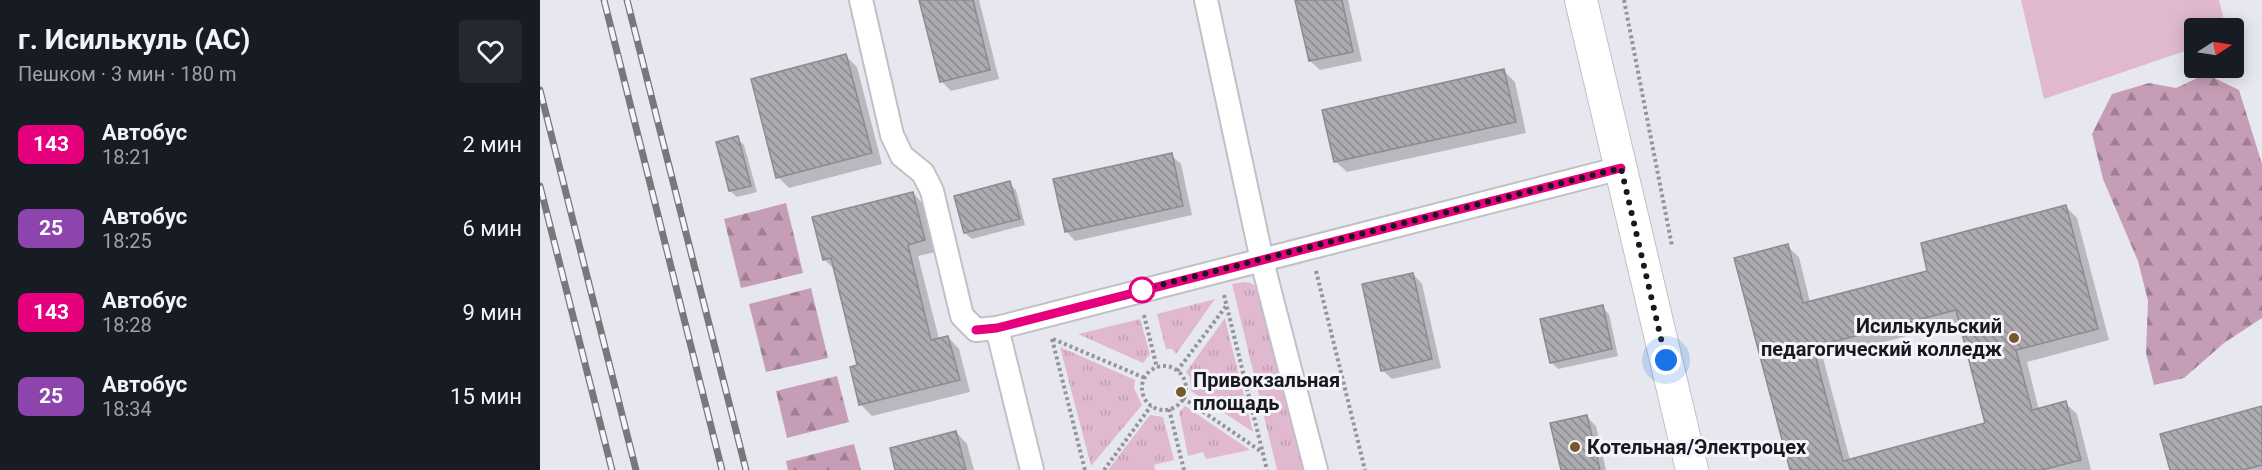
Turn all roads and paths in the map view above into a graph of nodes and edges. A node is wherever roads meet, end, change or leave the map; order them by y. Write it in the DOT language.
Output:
graph roads {
  1 [pos="861,0"];
  2 [pos="1206,0"];
  3 [pos="1581,0"];
  4 [pos="1624,0"];
  5 [pos="1621,168"];
  6 [pos="1311,247"];
  7 [pos="1674,258"];
  8 [pos="1262,260"];
  9 [pos="1219,271"];
  10 [pos="1137,291"];
  11 [pos="1227,305"];
  12 [pos="1046,315"];
  13 [pos="987,329"];
  14 [pos="1052,339"];
  15 [pos="1157,368"];
  16 [pos="1177,371"];
  17 [pos="1145,378"];
  18 [pos="1183,398"];
  19 [pos="1151,406"];
  20 [pos="1169,409"];
  21 [pos="1263,452"];
  22 [pos="1032,470"];
  23 [pos="1085,470"];
  24 [pos="1104,470"];
  25 [pos="1184,470"];
  26 [pos="1267,470"];
  27 [pos="1316,470"];
  28 [pos="1365,470"];
  29 [pos="1692,470"];
  1 -- 13 [label="street"];
  2 -- 8 [label="street"];
  3 -- 5 [label="street"];
  4 -- 7 [label="path"];
  5 -- 6 [label="street"];
  5 -- 29 [label="street"];
  6 -- 8 [label="street"];
  6 -- 28 [label="path"];
  8 -- 9 [label="street"];
  8 -- 27 [label="street"];
  9 -- 10 [label="street"];
  9 -- 11 [label="path"];
  10 -- 12 [label="street"];
  10 -- 15 [label="path"];
  11 -- 16 [label="path"];
  11 -- 21 [label="path"];
  12 -- 13 [label="street"];
  12 -- 14 [label="path"];
  13 -- 22 [label="street"];
  14 -- 17 [label="path"];
  14 -- 23 [label="path"];
  15 -- 16 [label="path"];
  15 -- 17 [label="path"];
  16 -- 18 [label="path"];
  17 -- 19 [label="path"];
  18 -- 20 [label="path"];
  18 -- 21 [label="path"];
  19 -- 20 [label="path"];
  19 -- 24 [label="path"];
  20 -- 25 [label="path"];
  21 -- 26 [label="path"];
}
